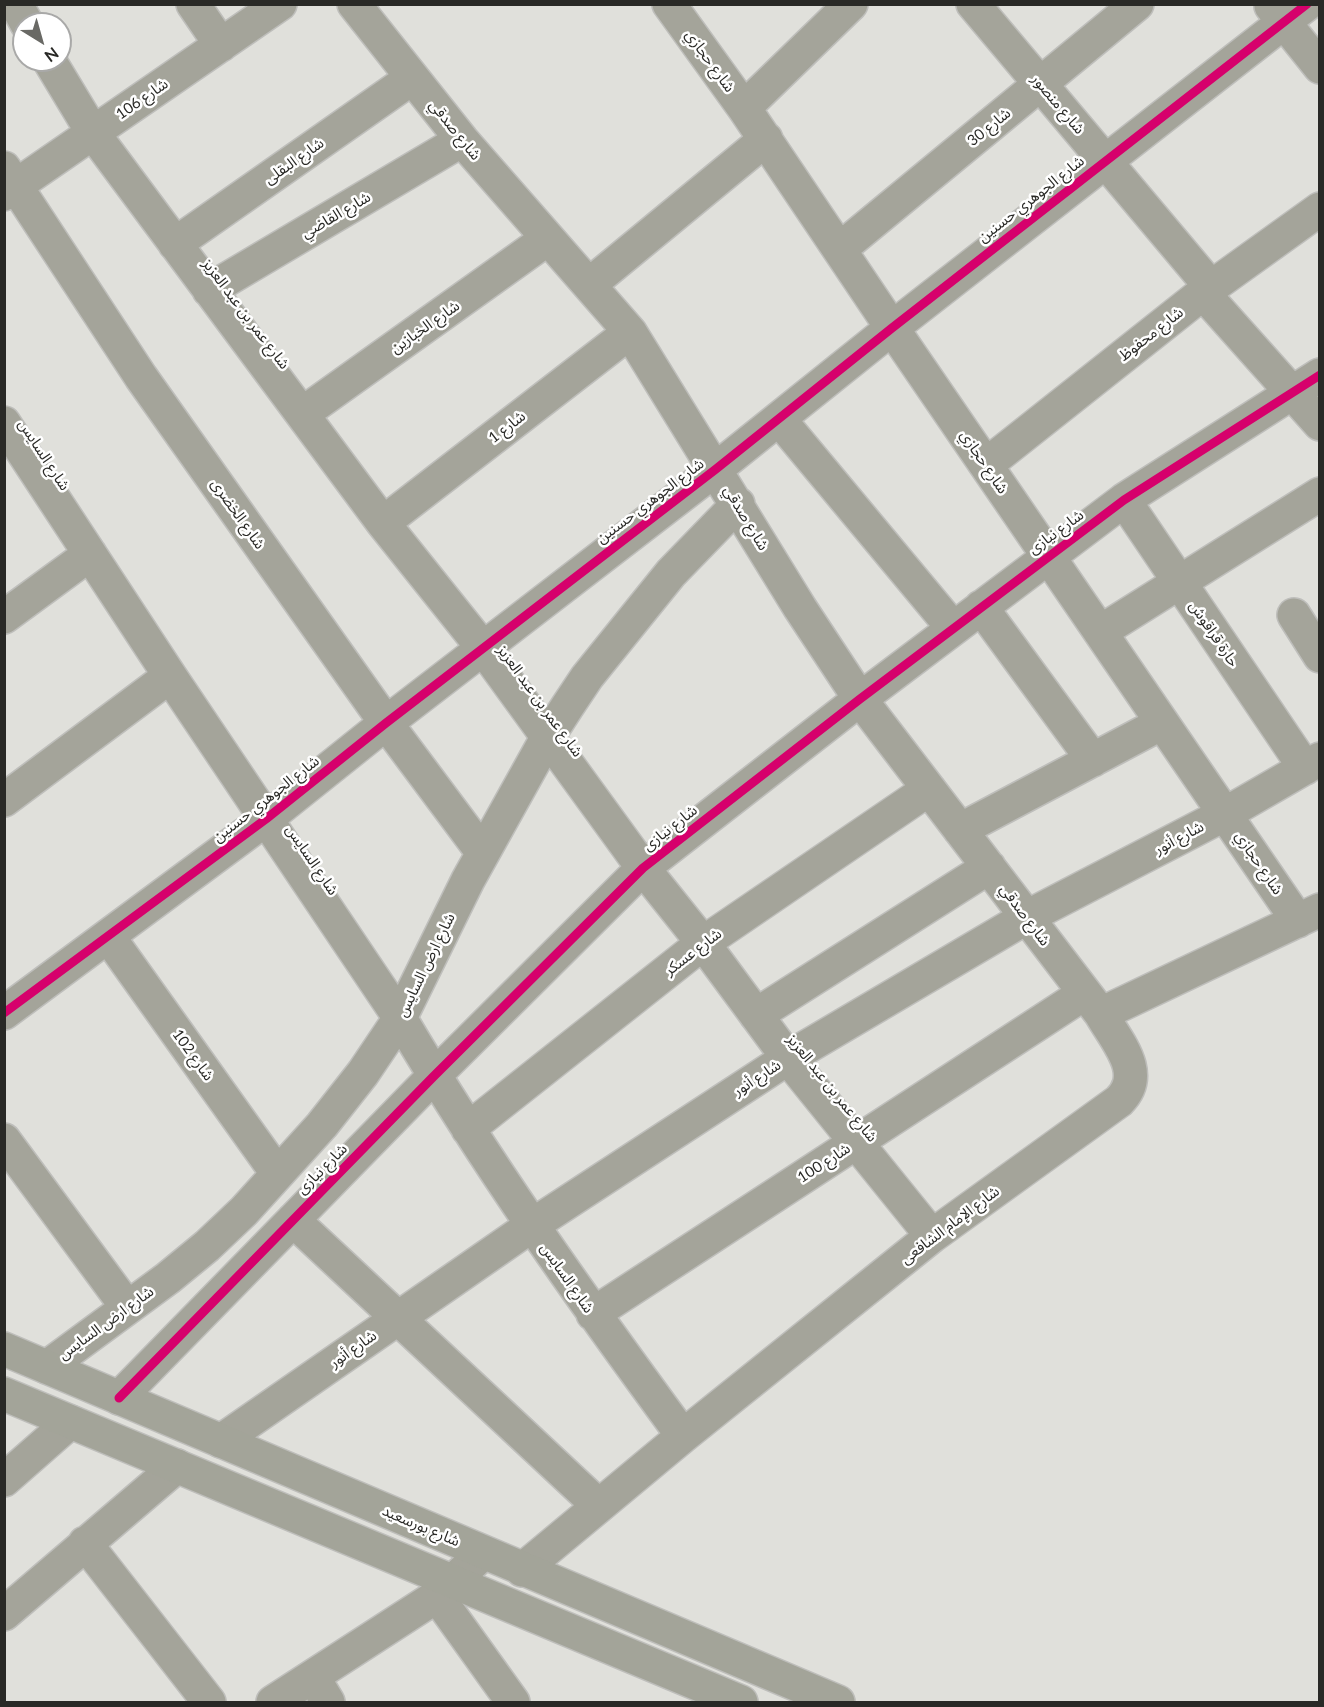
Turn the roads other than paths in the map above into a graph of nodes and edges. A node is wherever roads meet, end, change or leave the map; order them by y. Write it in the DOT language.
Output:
graph roads {
  1 [pos="193,4"];
  2 [pos="280,4"];
  3 [pos="354,4"];
  4 [pos="669,4"];
  5 [pos="851,4"];
  6 [pos="973,4"];
  7 [pos="1137,4"];
  8 [pos="1287,10"];
  9 [pos="221,45"];
  10 [pos="1320,67"];
  11 [pos="56,72"];
  12 [pos="412,78"];
  13 [pos="1041,84"];
  14 [pos="744,108"];
  15 [pos="93,133"];
  16 [pos="766,139"];
  17 [pos="462,140"];
  18 [pos="1105,160"];
  19 [pos="8,183"];
  20 [pos="1320,209"];
  21 [pos="547,239"];
  22 [pos="175,244"];
  23 [pos="840,249"];
  24 [pos="589,285"];
  25 [pos="209,290"];
  26 [pos="1207,290"];
  27 [pos="892,328"];
  28 [pos="630,332"];
  29 [pos="1320,375"];
  30 [pos="1292,393"];
  31 [pos="302,414"];
  32 [pos="779,419"];
  33 [pos="4,423"];
  34 [pos="1320,424"];
  35 [pos="986,465"];
  36 [pos="716,469"];
  37 [pos="1320,494"];
  38 [pos="1124,500"];
  39 [pos="738,504"];
  40 [pos="383,523"];
  41 [pos="90,554"];
  42 [pos="1048,556"];
  43 [pos="1179,582"];
  44 [pos="981,607"];
  45 [pos="1294,615"];
  46 [pos="4,617"];
  47 [pos="953,628"];
  48 [pos="1100,632"];
  49 [pos="483,648"];
  50 [pos="1320,656"];
  51 [pos="170,676"];
  52 [pos="860,699"];
  53 [pos="386,723"];
  54 [pos="1162,723"];
  55 [pos="547,738"];
  56 [pos="1093,760"];
  57 [pos="1312,764"];
  58 [pos="929,789"];
  59 [pos="4,800"];
  60 [pos="1225,814"];
  61 [pos="266,819"];
  62 [pos="960,830"];
  63 [pos="483,853"];
  64 [pos="988,867"];
  65 [pos="643,868"];
  66 [pos="1309,915"];
  67 [pos="1027,917"];
  68 [pos="108,936"];
  69 [pos="703,943"];
  70 [pos="1093,1004"];
  71 [pos="4,1013"];
  72 [pos="756,1015"];
  73 [pos="400,1018"];
  74 [pos="788,1058"];
  75 [pos="434,1076"];
  76 [pos="468,1129"];
  77 [pos="4,1140"];
  78 [pos="856,1142"];
  79 [pos="278,1173"];
  80 [pos="293,1220"];
  81 [pos="531,1227"];
  82 [pos="932,1236"];
  83 [pos="127,1307"];
  84 [pos="593,1314"];
  85 [pos="398,1318"];
  86 [pos="4,1349"];
  87 [pos="47,1367"];
  88 [pos="4,1394"];
  89 [pos="119,1398"];
  90 [pos="70,1422"];
  91 [pos="683,1436"];
  92 [pos="221,1441"];
  93 [pos="177,1466"];
  94 [pos="4,1480"];
  95 [pos="598,1506"];
  96 [pos="85,1543"];
  97 [pos="483,1553"];
  98 [pos="522,1570"];
  99 [pos="445,1589"];
  100 [pos="4,1614"];
  101 [pos="321,1690"];
  102 [pos="707,1695"];
  103 [pos="209,1702"];
  104 [pos="273,1702"];
  105 [pos="513,1702"];
  106 [pos="741,1702"];
  107 [pos="838,1702"];
  1 -- 9 [label="street"];
  2 -- 9 [label="street, شارع 106"];
  3 -- 12 [label="street, شارع صدقي"];
  4 -- 14 [label="street, شارع حجازي"];
  5 -- 14 [label="street"];
  6 -- 13 [label="street, شارع منصور"];
  7 -- 13 [label="street, شارع 30"];
  8 -- 10 [label="street"];
  8 -- 18 [label="street, شارع الجوهري حسنين"];
  9 -- 15 [label="street, شارع 106"];
  11 -- 15 [label="street, شارع عمر بن عبد العزيز"];
  12 -- 17 [label="street, شارع صدقي"];
  12 -- 22 [label="street, شارع البقلى"];
  13 -- 18 [label="street, شارع منصور"];
  13 -- 23 [label="street, شارع 30"];
  14 -- 16 [label="street, شارع حجازي"];
  15 -- 19 [label="street, شارع 106"];
  15 -- 22 [label="street, شارع عمر بن عبد العزيز"];
  16 -- 23 [label="street, شارع حجازي"];
  16 -- 24 [label="street"];
  17 -- 21 [label="street, شارع صدقي"];
  17 -- 25 [label="street, شارع القاضي"];
  18 -- 26 [label="street, شارع منصور"];
  18 -- 27 [label="street, شارع الجوهري حسنين"];
  19 -- 53 [label="street, شارع الخضرى"];
  20 -- 26 [label="street, شارع محفوظ"];
  21 -- 24 [label="street, شارع صدقي"];
  21 -- 31 [label="street, شارع الخبازين"];
  22 -- 25 [label="street, شارع عمر بن عبد العزيز"];
  23 -- 27 [label="street, شارع حجازي"];
  24 -- 28 [label="street, شارع صدقي"];
  25 -- 31 [label="street, شارع عمر بن عبد العزيز"];
  26 -- 30 [label="street, شارع منصور"];
  26 -- 35 [label="street, شارع محفوظ"];
  27 -- 32 [label="street, شارع الجوهري حسنين"];
  27 -- 35 [label="street, شارع حجازي"];
  28 -- 36 [label="street, شارع صدقي"];
  28 -- 40 [label="street, شارع 1"];
  29 -- 30 [label="street, شارع نيازى"];
  30 -- 34 [label="street, شارع منصور"];
  30 -- 38 [label="street, شارع نيازى"];
  31 -- 40 [label="street, شارع عمر بن عبد العزيز"];
  32 -- 36 [label="street, شارع الجوهري حسنين"];
  32 -- 47 [label="street"];
  33 -- 41 [label="street, شارع السايس"];
  35 -- 42 [label="street, شارع حجازي"];
  36 -- 39 [label="street, شارع صدقي"];
  36 -- 49 [label="street, شارع الجوهري حسنين"];
  37 -- 43 [label="street"];
  38 -- 42 [label="street, شارع نيازى"];
  38 -- 43 [label="street, حارة قراقوش"];
  39 -- 52 [label="street, شارع صدقي"];
  39 -- 55 [label="street, شارع ارض السايس"];
  40 -- 49 [label="street, شارع عمر بن عبد العزيز"];
  41 -- 46 [label="street"];
  41 -- 51 [label="street, شارع السايس"];
  42 -- 44 [label="street, شارع نيازى"];
  42 -- 48 [label="street, شارع حجازي"];
  43 -- 48 [label="street"];
  43 -- 57 [label="street, حارة قراقوش"];
  44 -- 47 [label="street, شارع نيازى"];
  44 -- 56 [label="street"];
  45 -- 50 [label="street"];
  47 -- 52 [label="street, شارع نيازى"];
  48 -- 54 [label="street, شارع حجازي"];
  49 -- 53 [label="street, شارع الجوهري حسنين"];
  49 -- 55 [label="street, شارع عمر بن عبد العزيز"];
  51 -- 59 [label="street"];
  51 -- 61 [label="street, شارع السايس"];
  52 -- 58 [label="street, شارع صدقي"];
  52 -- 65 [label="street, شارع نيازى"];
  53 -- 61 [label="street, شارع الجوهري حسنين"];
  53 -- 63 [label="street, شارع الخضرى"];
  54 -- 56 [label="street"];
  54 -- 60 [label="street, شارع حجازي"];
  55 -- 63 [label="street, شارع ارض السايس"];
  55 -- 65 [label="street, شارع عمر بن عبد العزيز"];
  56 -- 62 [label="street"];
  57 -- 60 [label="street, شارع أنور"];
  58 -- 62 [label="street, شارع صدقي"];
  58 -- 69 [label="street, شارع عسكر"];
  60 -- 66 [label="street, شارع حجازي"];
  60 -- 67 [label="street, شارع أنور"];
  61 -- 68 [label="street, شارع الجوهري حسنين"];
  61 -- 73 [label="street, شارع السايس"];
  62 -- 64 [label="street, شارع صدقي"];
  63 -- 73 [label="street, شارع ارض السايس"];
  64 -- 67 [label="street, شارع صدقي"];
  64 -- 72 [label="street"];
  65 -- 69 [label="street, شارع عمر بن عبد العزيز"];
  65 -- 75 [label="street, شارع نيازى"];
  66 -- 70 [label="street"];
  67 -- 70 [label="street, شارع صدقي"];
  67 -- 74 [label="street, شارع أنور"];
  68 -- 71 [label="street, شارع الجوهري حسنين"];
  68 -- 79 [label="street, شارع 102"];
  69 -- 72 [label="street, شارع عمر بن عبد العزيز"];
  69 -- 76 [label="street, شارع عسكر"];
  70 -- 78 [label="street, شارع 100"];
  70 -- 82 [label="street, شارع الإمام الشافعى"];
  72 -- 74 [label="street, شارع عمر بن عبد العزيز"];
  73 -- 75 [label="street, شارع السايس"];
  73 -- 79 [label="street, شارع ارض السايس"];
  74 -- 78 [label="street, شارع عمر بن عبد العزيز"];
  74 -- 81 [label="street, شارع أنور"];
  75 -- 76 [label="street, شارع السايس"];
  75 -- 80 [label="street, شارع نيازى"];
  76 -- 81 [label="street, شارع السايس"];
  77 -- 83 [label="street"];
  78 -- 82 [label="street, شارع عمر بن عبد العزيز"];
  78 -- 84 [label="street, شارع 100"];
  79 -- 83 [label="street, شارع ارض السايس"];
  80 -- 85 [label="street"];
  80 -- 89 [label="street, شارع نيازى"];
  81 -- 84 [label="street, شارع السايس"];
  81 -- 85 [label="street, شارع أنور"];
  82 -- 91 [label="street, شارع الإمام الشافعى"];
  83 -- 87 [label="street, شارع ارض السايس"];
  84 -- 91 [label="street, شارع السايس"];
  85 -- 92 [label="street, شارع أنور"];
  85 -- 95 [label="street"];
  86 -- 87 [label="street, شارع بورسعيد"];
  87 -- 89 [label="street, شارع بورسعيد"];
  88 -- 90 [label="street"];
  89 -- 92 [label="street, شارع بورسعيد"];
  90 -- 93 [label="street"];
  90 -- 94 [label="street"];
  91 -- 95 [label="street, شارع الإمام الشافعى"];
  92 -- 97 [label="street, شارع بورسعيد"];
  93 -- 96 [label="street"];
  93 -- 99 [label="street"];
  95 -- 98 [label="street, شارع الإمام الشافعى"];
  96 -- 100 [label="street"];
  96 -- 103 [label="street"];
  97 -- 98 [label="street, شارع بورسعيد"];
  97 -- 99 [label="street"];
  98 -- 107 [label="street, شارع بورسعيد"];
  99 -- 101 [label="street"];
  99 -- 102 [label="street"];
  99 -- 105 [label="street"];
  101 -- 104 [label="street"];
  102 -- 106 [label="street"];
}
